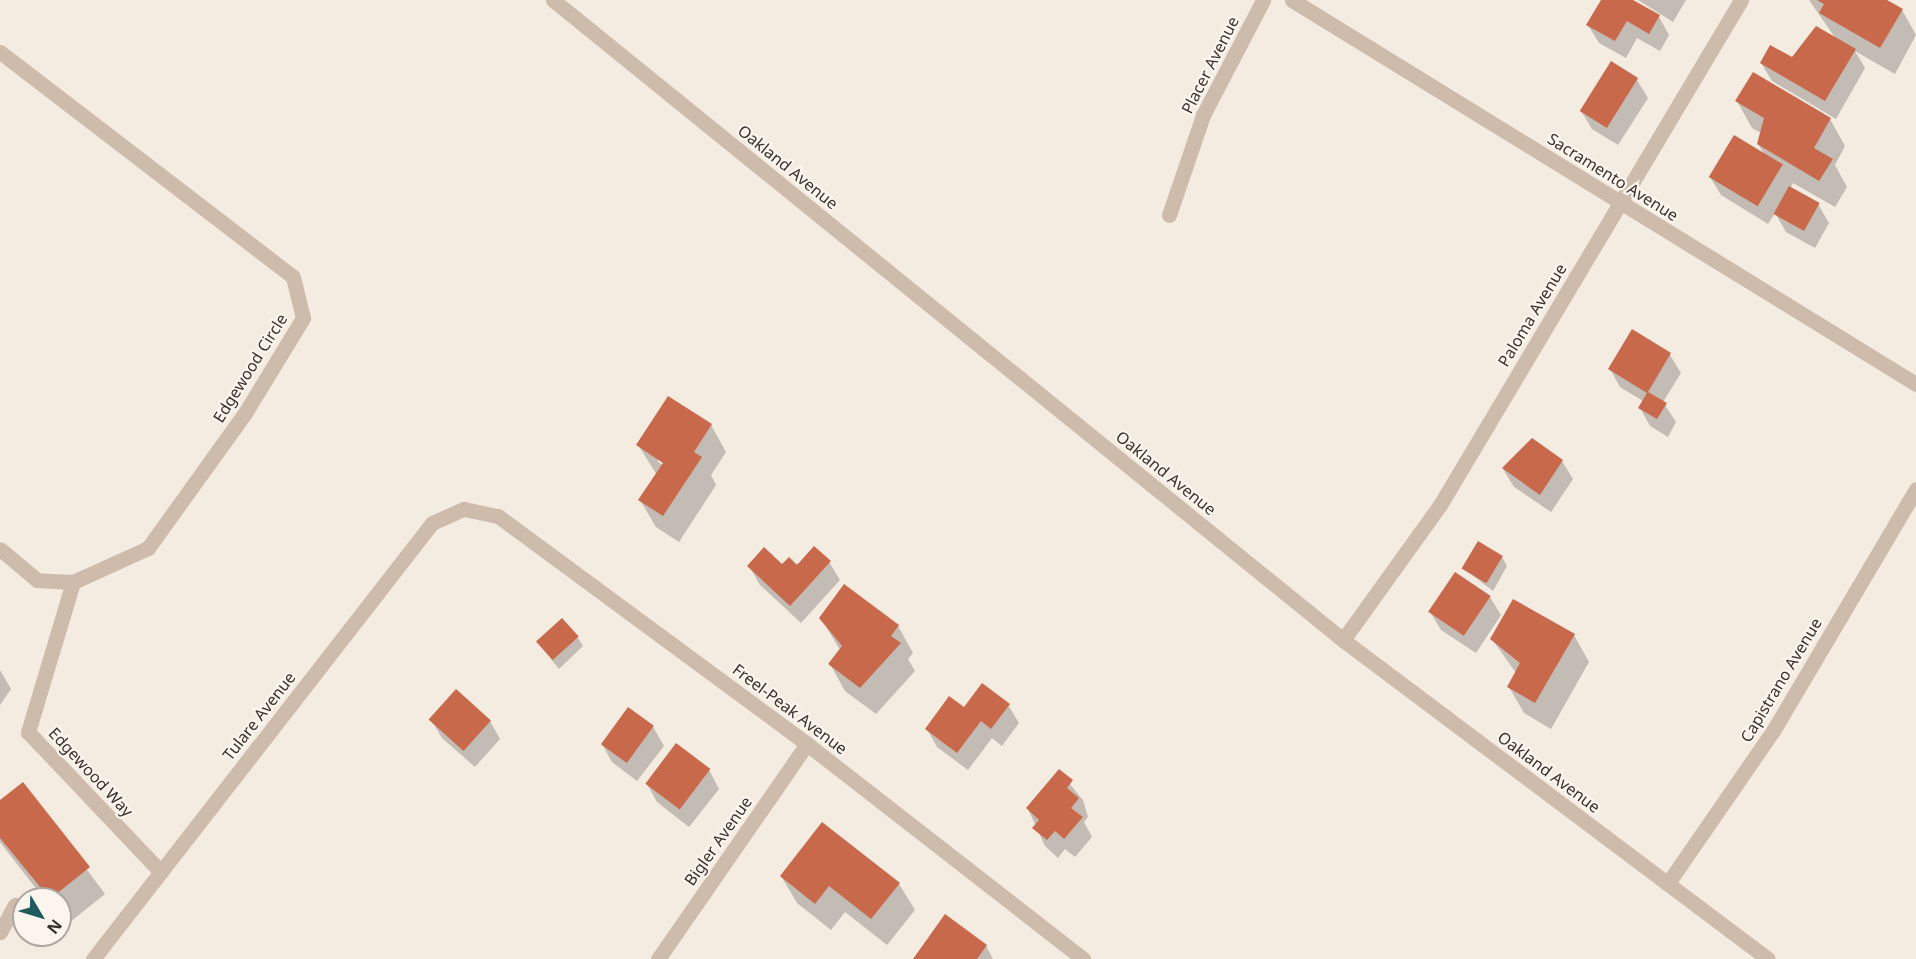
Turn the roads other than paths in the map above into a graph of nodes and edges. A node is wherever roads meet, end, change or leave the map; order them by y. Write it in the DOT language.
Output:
graph roads {
  1 [pos="553,0"];
  2 [pos="1263,0"];
  3 [pos="1292,0"];
  4 [pos="1741,0"];
  5 [pos="0,52"];
  6 [pos="1619,202"];
  7 [pos="1169,215"];
  8 [pos="1916,384"];
  9 [pos="1916,489"];
  10 [pos="464,509"];
  11 [pos="0,549"];
  12 [pos="73,582"];
  13 [pos="1343,640"];
  14 [pos="807,744"];
  15 [pos="161,872"];
  16 [pos="1668,883"];
  17 [pos="12,910"];
  18 [pos="0,932"];
  19 [pos="93,959"];
  20 [pos="658,959"];
  21 [pos="1083,959"];
  22 [pos="1768,959"];
  1 -- 13 [label="street, Oakland Avenue"];
  2 -- 7 [label="street, Placer Avenue"];
  3 -- 6 [label="street, Sacramento Avenue"];
  4 -- 6 [label="street, Paloma Avenue"];
  5 -- 12 [label="street, Edgewood Circle"];
  6 -- 8 [label="street, Sacramento Avenue"];
  6 -- 13 [label="street, Paloma Avenue"];
  9 -- 16 [label="street, Capistrano Avenue"];
  10 -- 14 [label="street, Freel-Peak Avenue"];
  10 -- 15 [label="street, Tulare Avenue"];
  11 -- 12 [label="street, Edgewood Circle"];
  12 -- 15 [label="street, Edgewood Way"];
  13 -- 16 [label="street, Oakland Avenue"];
  14 -- 20 [label="street, Bigler Avenue"];
  14 -- 21 [label="street, Freel-Peak Avenue"];
  15 -- 19 [label="street, Tulare Avenue"];
  16 -- 22 [label="street, Oakland Avenue"];
  17 -- 18 [label="street"];
}
